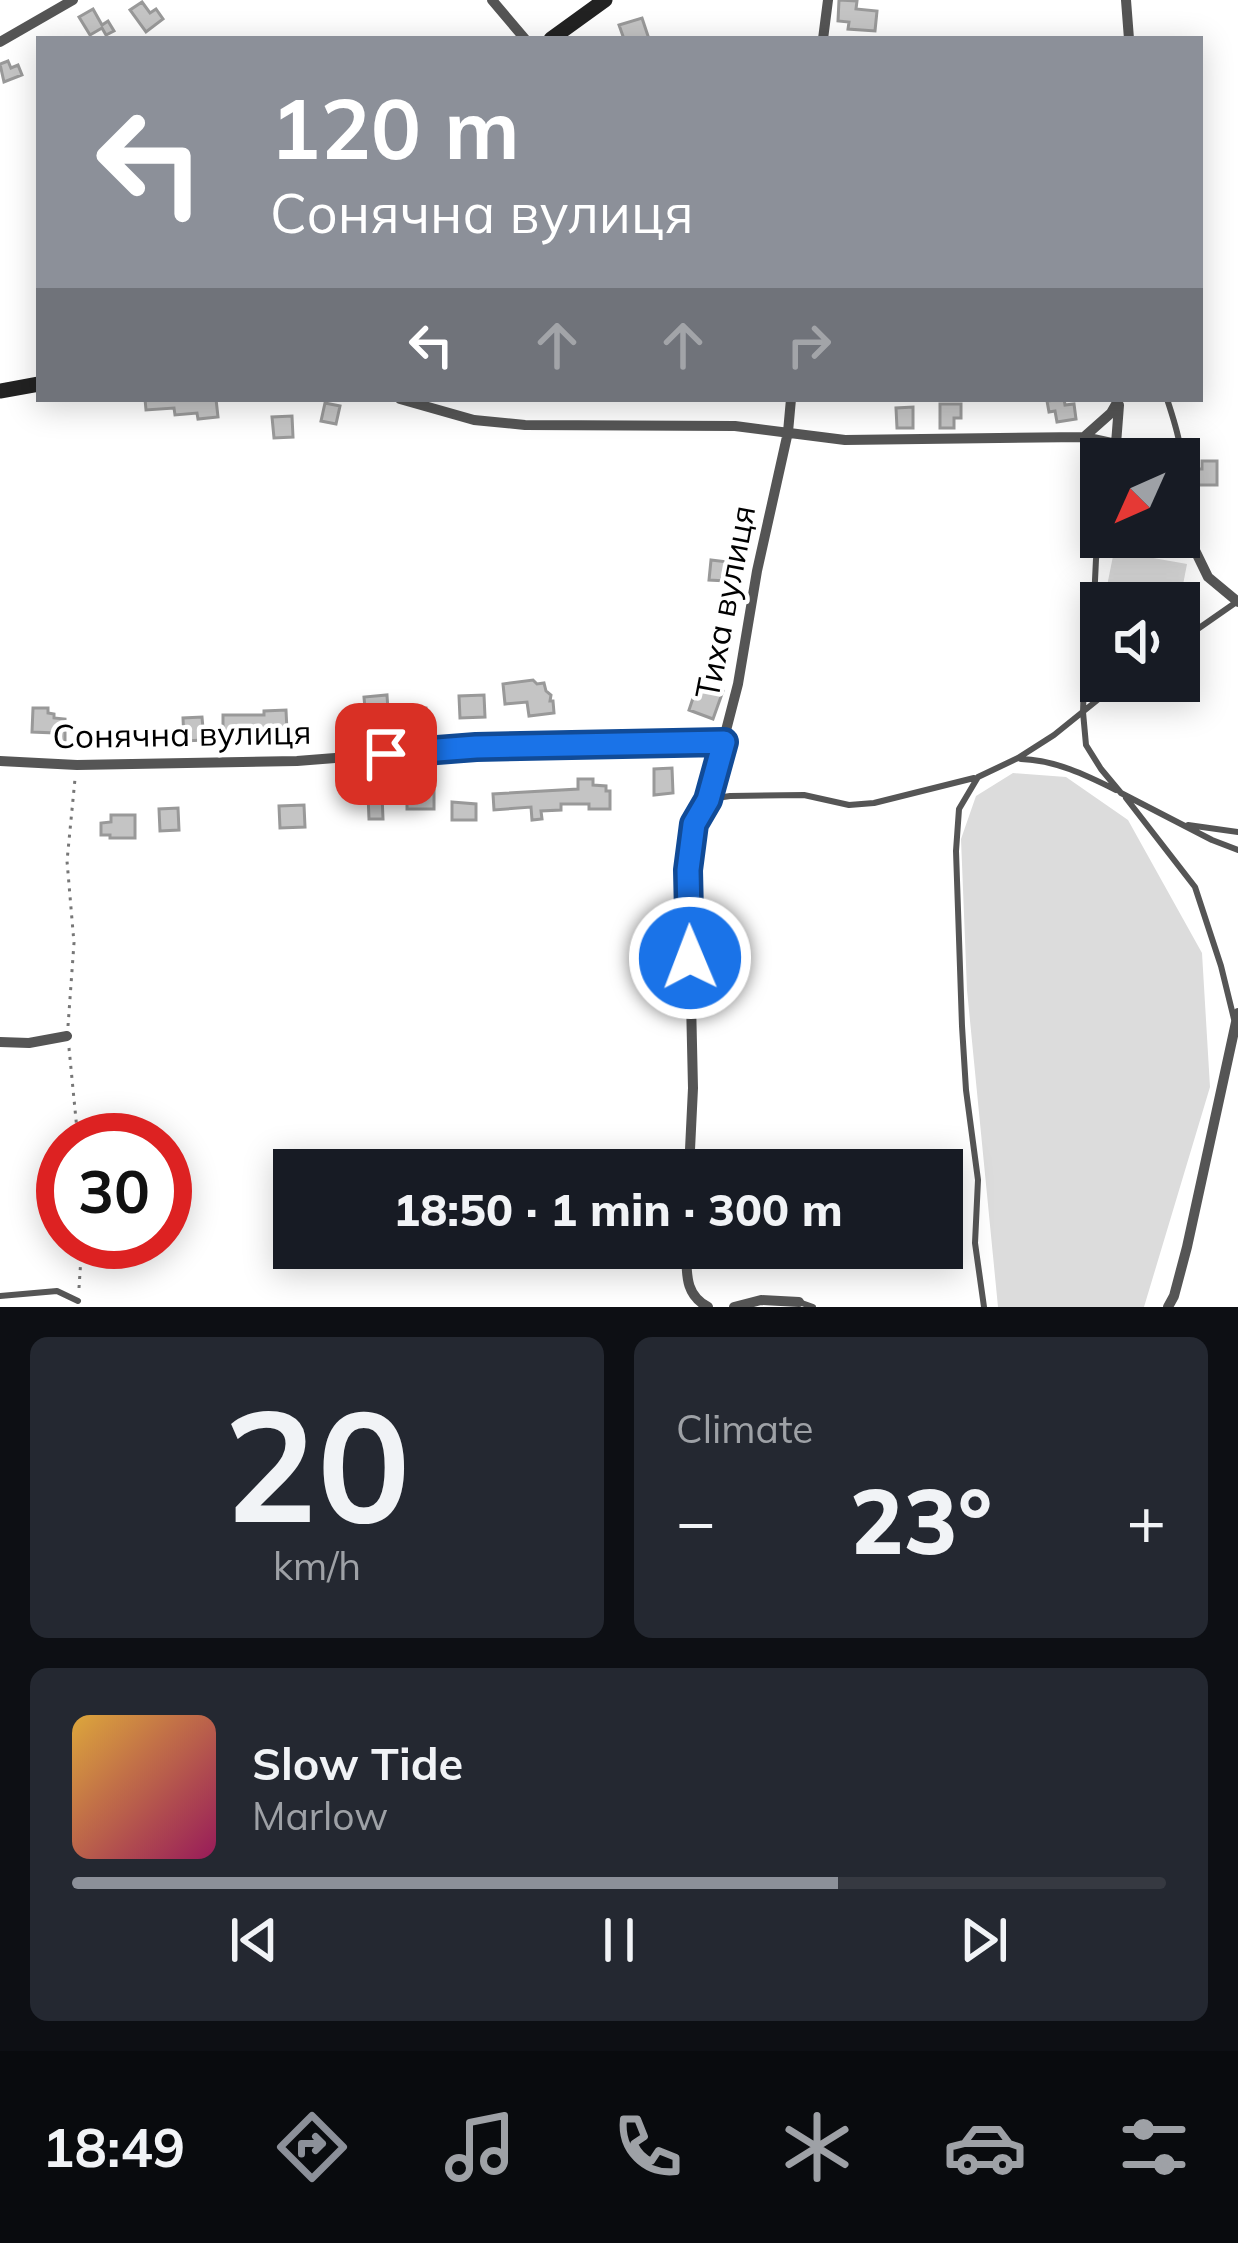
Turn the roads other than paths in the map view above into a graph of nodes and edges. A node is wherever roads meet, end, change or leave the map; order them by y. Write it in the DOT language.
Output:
graph roads {
  1 [pos="74,0"];
  2 [pos="492,0"];
  3 [pos="605,0"];
  4 [pos="828,0"];
  5 [pos="1126,0"];
  6 [pos="522,36"];
  7 [pos="555,36"];
  8 [pos="823,36"];
  9 [pos="1129,36"];
  10 [pos="0,42"];
  11 [pos="36,385"];
  12 [pos="0,391"];
  13 [pos="411,402"];
  14 [pos="790,402"];
  15 [pos="1118,402"];
  16 [pos="1120,402"];
  17 [pos="1168,402"];
  18 [pos="788,432"];
  19 [pos="1084,437"];
  20 [pos="1089,438"];
  21 [pos="1116,438"];
  22 [pos="1179,438"];
  23 [pos="1096,558"];
  24 [pos="1199,558"];
  25 [pos="1238,602"];
  26 [pos="1200,628"];
  27 [pos="1094,702"];
  28 [pos="1083,712"];
  29 [pos="724,742"];
  30 [pos="1018,758"];
  31 [pos="0,761"];
  32 [pos="978,778"];
  33 [pos="1121,793"];
  34 [pos="708,800"];
  35 [pos="1179,824"];
  36 [pos="1238,832"];
  37 [pos="1238,850"];
  38 [pos="1238,1013"];
  39 [pos="1237,1025"];
  40 [pos="67,1036"];
  41 [pos="0,1042"];
  42 [pos="690,1149"];
  43 [pos="687,1269"];
  44 [pos="0,1296"];
  45 [pos="78,1301"];
  46 [pos="799,1302"];
  47 [pos="708,1307"];
  48 [pos="734,1307"];
  49 [pos="813,1307"];
  50 [pos="984,1307"];
  51 [pos="1168,1307"];
  1 -- 10 [label="street"];
  2 -- 6 [label="street"];
  3 -- 7 [label="main road"];
  4 -- 8 [label="street"];
  5 -- 9 [label="street"];
  11 -- 12 [label="main road"];
  13 -- 18 [label="street"];
  14 -- 18 [label="street, Тиха вулиця"];
  15 -- 19 [label="street"];
  16 -- 21 [label="street"];
  17 -- 22 [label="lane"];
  18 -- 19 [label="street"];
  18 -- 29 [label="street, Тиха вулиця"];
  19 -- 20 [label="street"];
  23 -- 28 [label="lane"];
  24 -- 25 [label="street"];
  25 -- 26 [label="lane"];
  27 -- 28 [label="lane"];
  28 -- 30 [label="lane"];
  28 -- 33 [label="lane"];
  29 -- 31 [label="street, Сонячна вулиця"];
  29 -- 34 [label="street, Тиха вулиця"];
  30 -- 32 [label="lane"];
  30 -- 33 [label="lane"];
  32 -- 34 [label="lane"];
  32 -- 50 [label="lane"];
  33 -- 35 [label="lane"];
  33 -- 39 [label="lane"];
  34 -- 42 [label="street, Тиха вулиця"];
  35 -- 36 [label="lane"];
  35 -- 37 [label="lane"];
  38 -- 39 [label="street"];
  39 -- 51 [label="street"];
  40 -- 41 [label="street"];
  43 -- 47 [label="street"];
  44 -- 45 [label="lane"];
  46 -- 48 [label="street"];
  46 -- 49 [label="lane"];
}
